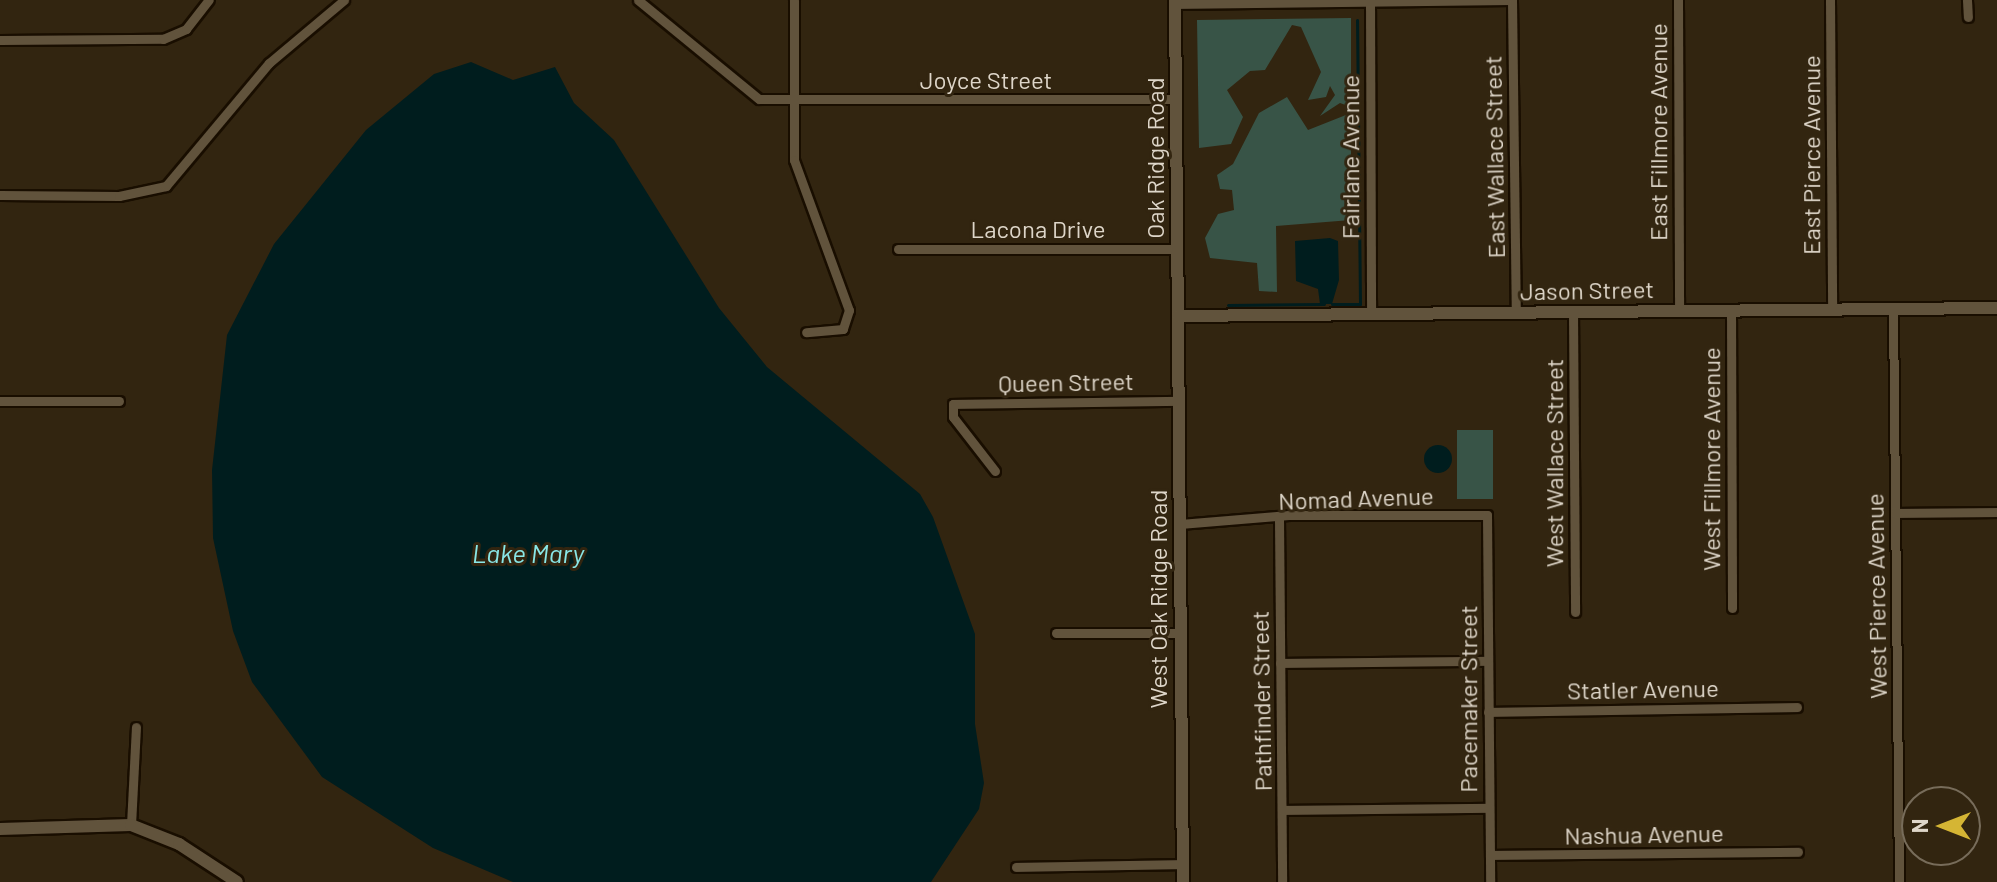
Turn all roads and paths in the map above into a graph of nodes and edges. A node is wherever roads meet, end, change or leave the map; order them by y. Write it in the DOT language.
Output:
graph roads {
  1 [pos="209,0"];
  2 [pos="344,0"];
  3 [pos="638,0"];
  4 [pos="794,0"];
  5 [pos="1509,0"];
  6 [pos="1678,0"];
  7 [pos="1830,0"];
  8 [pos="1967,0"];
  9 [pos="1370,1"];
  10 [pos="1175,2"];
  11 [pos="1968,17"];
  12 [pos="0,40"];
  13 [pos="1177,99"];
  14 [pos="795,100"];
  15 [pos="0,195"];
  16 [pos="898,249"];
  17 [pos="1178,249"];
  18 [pos="1997,308"];
  19 [pos="1832,309"];
  20 [pos="1731,310"];
  21 [pos="1893,310"];
  22 [pos="1679,311"];
  23 [pos="1573,312"];
  24 [pos="1516,313"];
  25 [pos="1371,314"];
  26 [pos="1178,316"];
  27 [pos="806,332"];
  28 [pos="0,401"];
  29 [pos="119,401"];
  30 [pos="1179,401"];
  31 [pos="995,471"];
  32 [pos="1997,512"];
  33 [pos="1895,513"];
  34 [pos="1487,515"];
  35 [pos="1279,519"];
  36 [pos="1180,524"];
  37 [pos="1732,608"];
  38 [pos="1575,612"];
  39 [pos="1056,633"];
  40 [pos="1180,633"];
  41 [pos="1488,661"];
  42 [pos="1280,663"];
  43 [pos="1797,707"];
  44 [pos="1488,712"];
  45 [pos="136,727"];
  46 [pos="1489,808"];
  47 [pos="1282,810"];
  48 [pos="131,825"];
  49 [pos="0,829"];
  50 [pos="1798,852"];
  51 [pos="1490,855"];
  52 [pos="1183,864"];
  53 [pos="1016,867"];
  54 [pos="237,882"];
  55 [pos="1183,882"];
  56 [pos="1282,882"];
  57 [pos="1490,882"];
  58 [pos="1899,882"];
  1 -- 12 [label="street"];
  2 -- 15 [label="street"];
  3 -- 14 [label="street, Joyce Street"];
  4 -- 14 [label="street"];
  5 -- 9 [label="street"];
  5 -- 24 [label="street, East Wallace Street"];
  6 -- 22 [label="street, East Fillmore Avenue"];
  7 -- 19 [label="street, East Pierce Avenue"];
  8 -- 11 [label="street"];
  9 -- 10 [label="street"];
  9 -- 25 [label="street, Fairlane Avenue"];
  10 -- 13 [label="street, Oak Ridge Road"];
  13 -- 14 [label="street, Joyce Street"];
  13 -- 17 [label="street, Oak Ridge Road"];
  14 -- 27 [label="street"];
  16 -- 17 [label="street, Lacona Drive"];
  17 -- 26 [label="street, Oak Ridge Road"];
  18 -- 21 [label="street, Jason Street"];
  19 -- 20 [label="street, Jason Street"];
  19 -- 21 [label="street, Jason Street"];
  20 -- 22 [label="street, Jason Street"];
  20 -- 37 [label="street, West Fillmore Avenue"];
  21 -- 33 [label="street, West Pierce Avenue"];
  22 -- 23 [label="street, Jason Street"];
  23 -- 24 [label="street, Jason Street"];
  23 -- 38 [label="street, West Wallace Street"];
  24 -- 25 [label="street, Jason Street"];
  25 -- 26 [label="street, Jason Street"];
  26 -- 30 [label="street, West Oak Ridge Road"];
  28 -- 29 [label="street"];
  30 -- 31 [label="street, Queen Street"];
  30 -- 36 [label="street, West Oak Ridge Road"];
  32 -- 33 [label="street"];
  33 -- 58 [label="street, West Pierce Avenue"];
  34 -- 35 [label="street, Nomad Avenue"];
  34 -- 41 [label="street, Pacemaker Street"];
  35 -- 36 [label="street, Nomad Avenue"];
  35 -- 42 [label="street, Pathfinder Street"];
  36 -- 40 [label="street, West Oak Ridge Road"];
  39 -- 40 [label="street"];
  40 -- 52 [label="street, West Oak Ridge Road"];
  41 -- 42 [label="street"];
  41 -- 44 [label="street, Pacemaker Street"];
  42 -- 47 [label="street, Pathfinder Street"];
  43 -- 44 [label="street, Statler Avenue"];
  44 -- 46 [label="street, Pacemaker Street"];
  45 -- 48 [label="street"];
  46 -- 47 [label="street"];
  46 -- 51 [label="street, Pacemaker Street"];
  47 -- 56 [label="street, Pathfinder Street"];
  48 -- 49 [label="street"];
  48 -- 54 [label="street"];
  50 -- 51 [label="street, Nashua Avenue"];
  51 -- 57 [label="street, Pacemaker Street"];
  52 -- 53 [label="street"];
  52 -- 55 [label="street, West Oak Ridge Road"];
}
